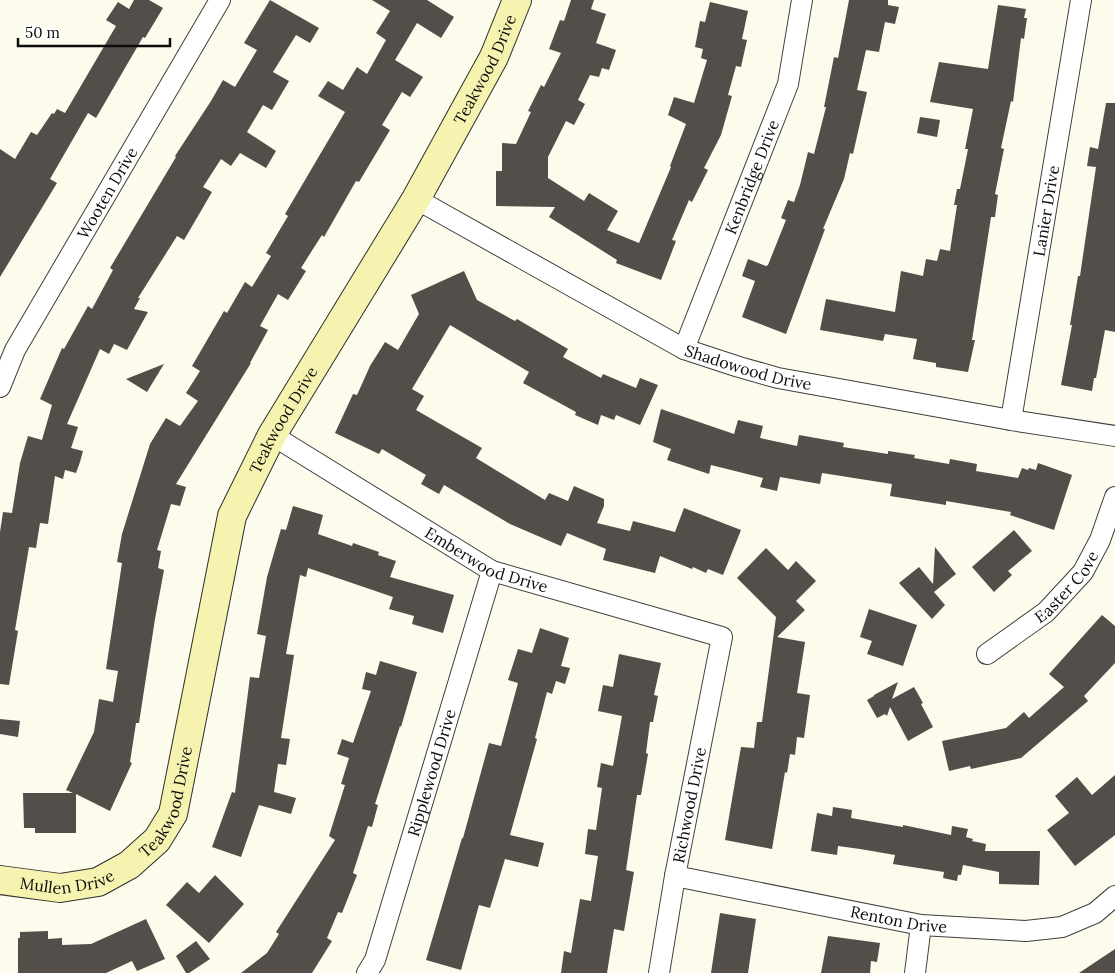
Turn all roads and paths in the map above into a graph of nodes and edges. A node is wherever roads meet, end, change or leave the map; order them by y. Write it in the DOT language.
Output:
graph roads {
  1 [pos="220,0"];
  2 [pos="517,0"];
  3 [pos="802,0"];
  4 [pos="1081,0"];
  5 [pos="416,199"];
  6 [pos="684,349"];
  7 [pos="0,387"];
  8 [pos="1011,420"];
  9 [pos="272,435"];
  10 [pos="1115,436"];
  11 [pos="1115,497"];
  12 [pos="492,571"];
  13 [pos="722,637"];
  14 [pos="987,654"];
  15 [pos="129,865"];
  16 [pos="675,876"];
  17 [pos="0,880"];
  18 [pos="1115,896"];
  19 [pos="921,924"];
  20 [pos="367,973"];
  21 [pos="659,973"];
  22 [pos="915,973"];
  1 -- 7 [label="street, Wooten Drive"];
  2 -- 5 [label="street, Teakwood Drive"];
  3 -- 6 [label="street, Kenbridge Drive"];
  4 -- 8 [label="street, Lanier Drive"];
  5 -- 6 [label="street, Shadowood Drive"];
  5 -- 9 [label="street, Teakwood Drive"];
  6 -- 8 [label="street, Shadowood Drive"];
  8 -- 10 [label="street, Shadowood Drive"];
  9 -- 12 [label="street, Emberwood Drive"];
  9 -- 15 [label="street, Teakwood Drive"];
  11 -- 14 [label="street, Easter Cove"];
  12 -- 13 [label="street, Emberwood Drive"];
  12 -- 20 [label="street, Ripplewood Drive"];
  13 -- 16 [label="street, Richwood Drive"];
  15 -- 17 [label="street, Mullen Drive"];
  16 -- 19 [label="street, Renton Drive"];
  16 -- 21 [label="street, Richwood Drive"];
  18 -- 19 [label="street, Renton Drive"];
  19 -- 22 [label="street"];
}
